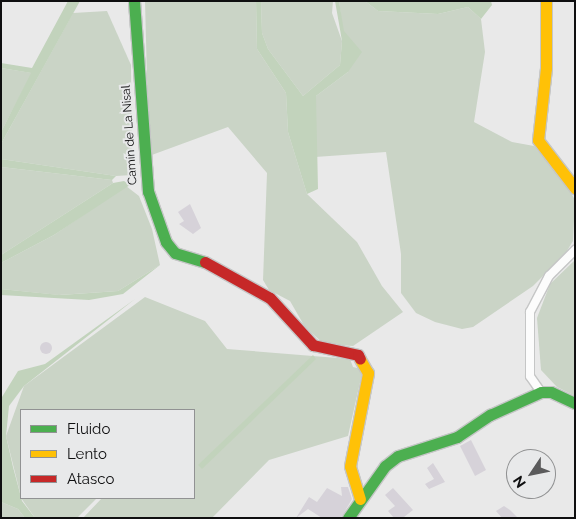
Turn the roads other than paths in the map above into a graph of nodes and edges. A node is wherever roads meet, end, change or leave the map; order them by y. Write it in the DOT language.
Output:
graph roads {
  1 [pos="134,1"];
  2 [pos="546,1"];
  3 [pos="575,188"];
  4 [pos="575,250"];
  5 [pos="541,392"];
  6 [pos="575,404"];
  7 [pos="360,499"];
  8 [pos="348,518"];
  1 -- 7 [label="street, Camín de La Nisal"];
  2 -- 3 [label="street"];
  4 -- 5 [label="street"];
  5 -- 6 [label="street"];
  5 -- 7 [label="street"];
  7 -- 8 [label="street"];
}
